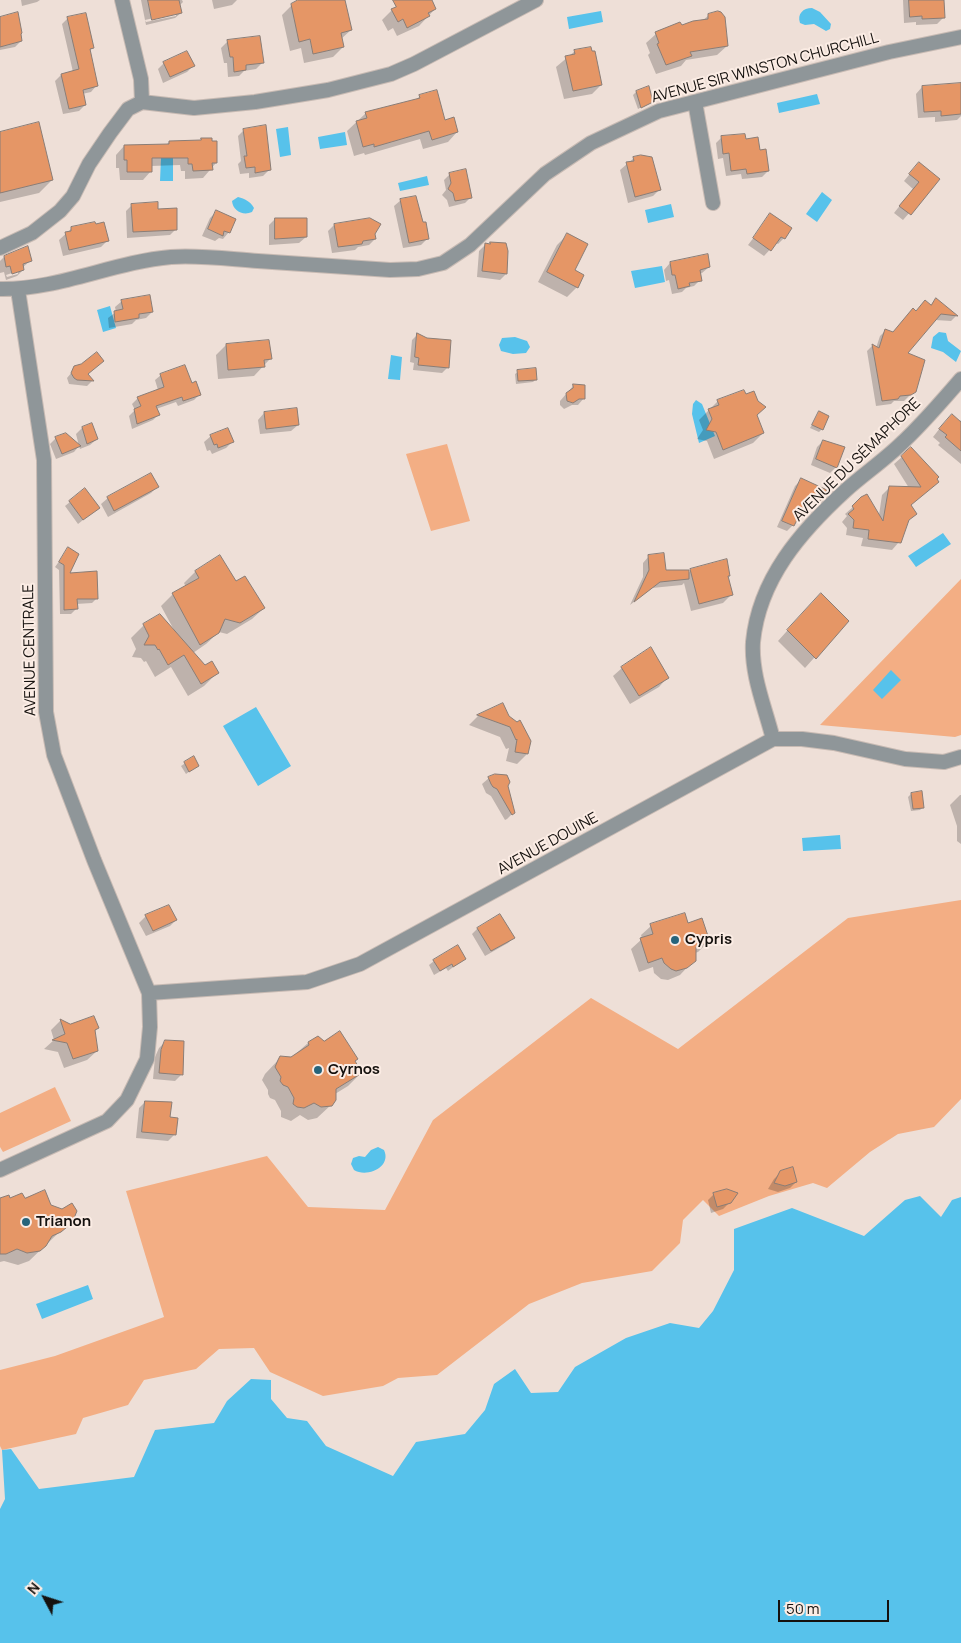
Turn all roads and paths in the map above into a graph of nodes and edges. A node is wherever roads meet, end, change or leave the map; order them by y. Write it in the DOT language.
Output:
graph roads {
  1 [pos="122,0"];
  2 [pos="536,0"];
  3 [pos="961,37"];
  4 [pos="142,102"];
  5 [pos="695,102"];
  6 [pos="713,203"];
  7 [pos="0,248"];
  8 [pos="0,290"];
  9 [pos="18,290"];
  10 [pos="961,379"];
  11 [pos="773,739"];
  12 [pos="961,757"];
  13 [pos="149,993"];
  14 [pos="0,1170"];
  1 -- 4 [label="street"];
  2 -- 4 [label="street"];
  3 -- 5 [label="street, AVENUE SIR WINSTON CHURCHILL"];
  4 -- 7 [label="street"];
  5 -- 6 [label="street"];
  5 -- 9 [label="street, AVENUE SIR WINSTON CHURCHILL"];
  8 -- 9 [label="street, AVENUE SIR WINSTON CHURCHILL"];
  9 -- 13 [label="street, AVENUE CENTRALE"];
  10 -- 11 [label="street, AVENUE DU SÉMAPHORE"];
  11 -- 12 [label="street, AVENUE DOUINE"];
  11 -- 13 [label="street, AVENUE DOUINE"];
  13 -- 14 [label="street"];
}
